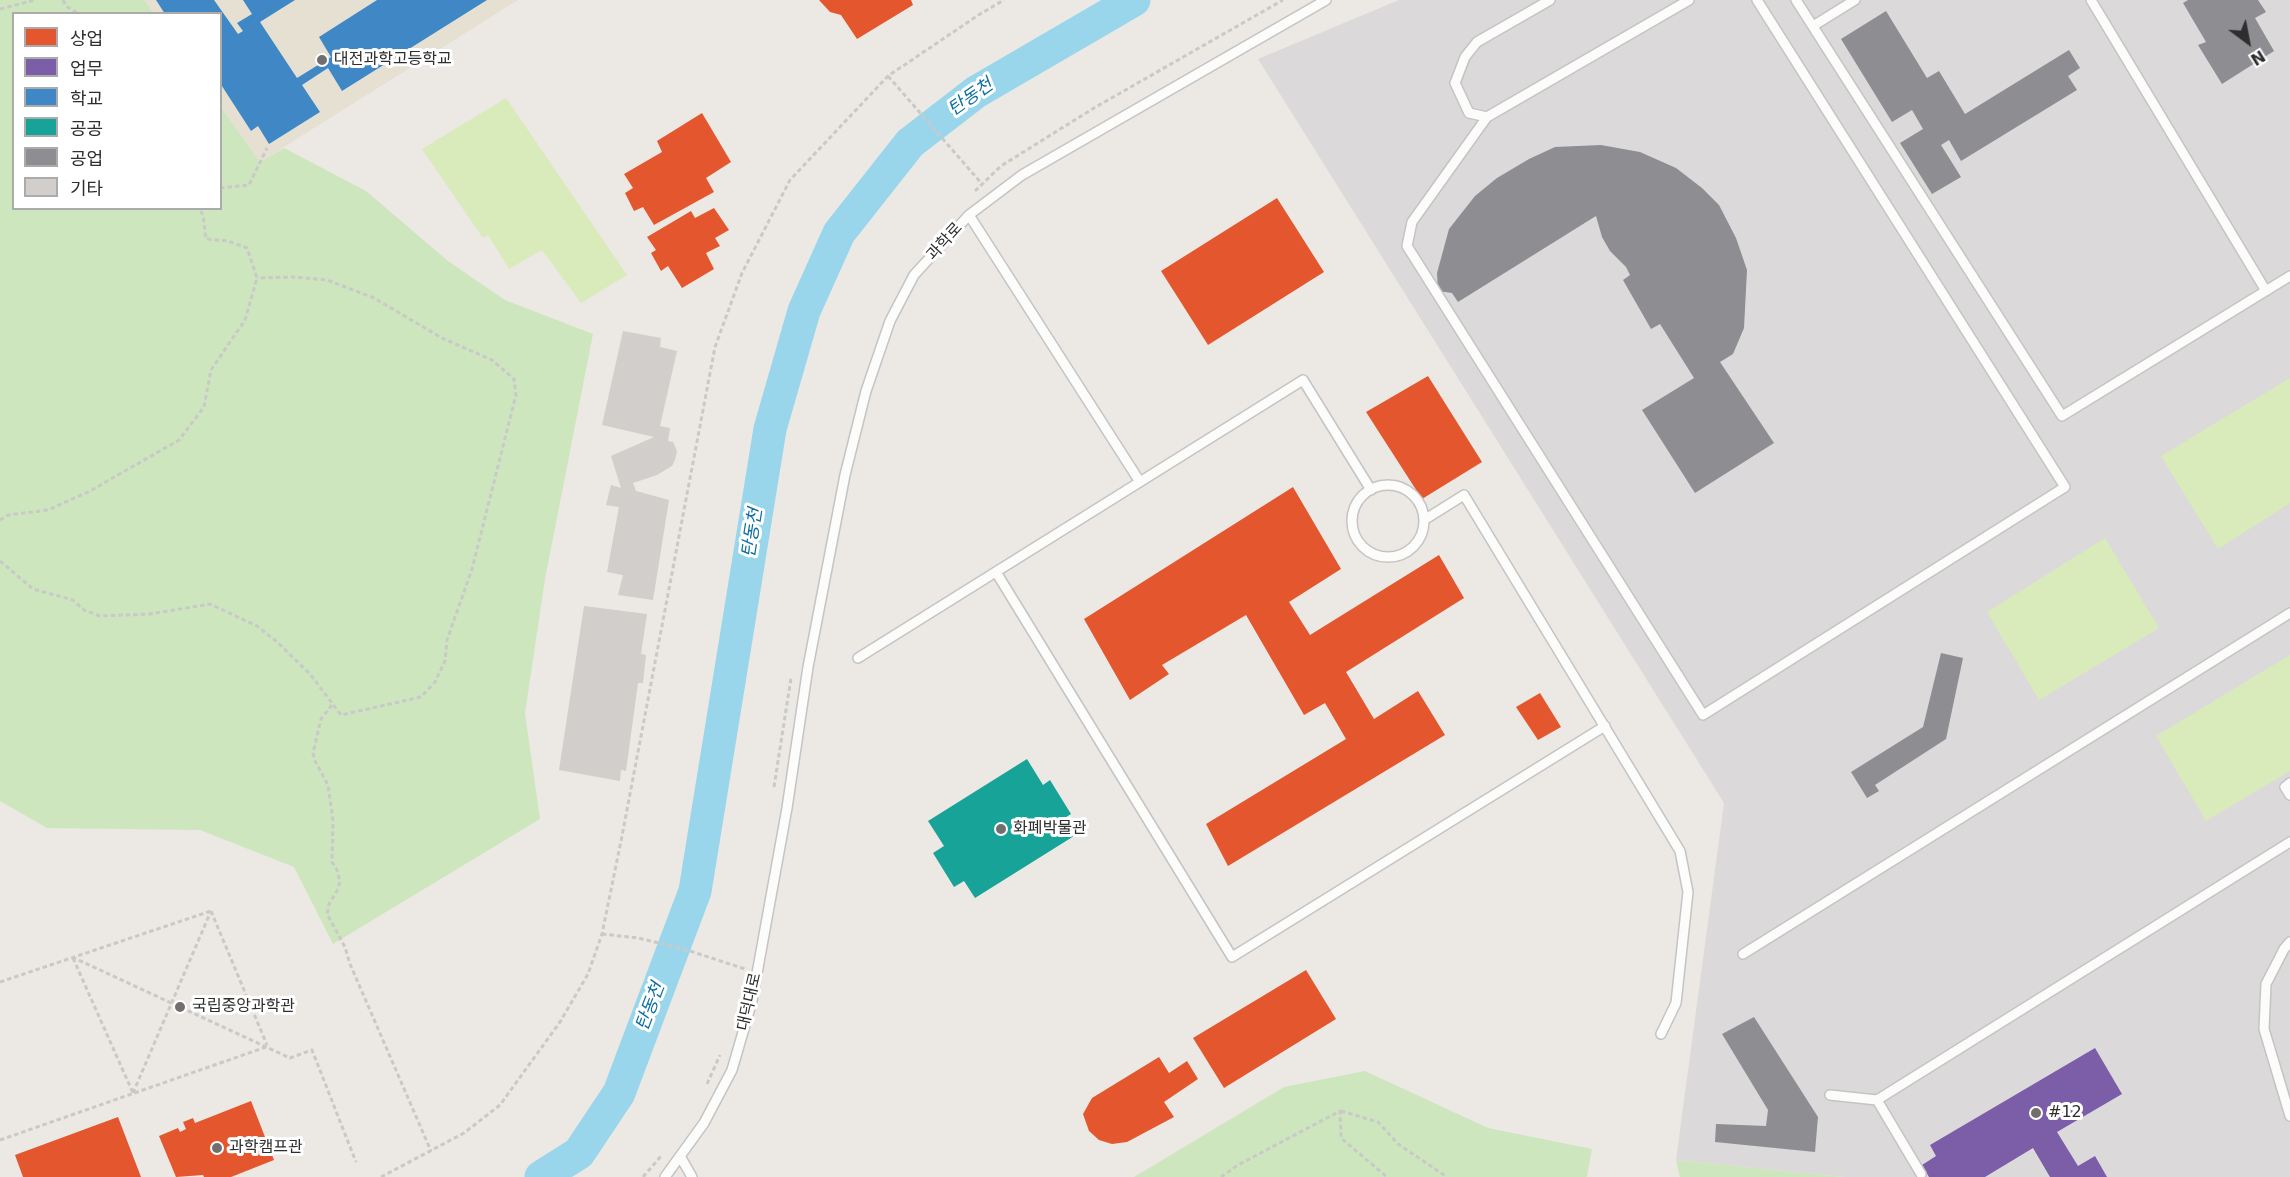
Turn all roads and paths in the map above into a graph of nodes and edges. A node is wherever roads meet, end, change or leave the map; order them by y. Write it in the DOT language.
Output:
graph roads {
  1 [pos="35,0"];
  2 [pos="63,0"];
  3 [pos="1004,0"];
  4 [pos="1283,0"];
  5 [pos="1326,0"];
  6 [pos="1550,0"];
  7 [pos="1757,0"];
  8 [pos="1796,0"];
  9 [pos="1855,0"];
  10 [pos="2091,0"];
  11 [pos="1683,1"];
  12 [pos="0,9"];
  13 [pos="76,12"];
  14 [pos="1813,26"];
  15 [pos="888,76"];
  16 [pos="1487,117"];
  17 [pos="267,147"];
  18 [pos="982,184"];
  19 [pos="222,188"];
  20 [pos="975,192"];
  21 [pos="993,197"];
  22 [pos="200,210"];
  23 [pos="969,215"];
  24 [pos="2290,276"];
  25 [pos="257,278"];
  26 [pos="2266,291"];
  27 [pos="1140,482"];
  28 [pos="1371,490"];
  29 [pos="0,520"];
  30 [pos="1424,520"];
  31 [pos="0,561"];
  32 [pos="996,572"];
  33 [pos="2290,613"];
  34 [pos="858,658"];
  35 [pos="791,678"];
  36 [pos="332,705"];
  37 [pos="1605,726"];
  38 [pos="2290,783"];
  39 [pos="774,790"];
  40 [pos="2290,795"];
  41 [pos="787,808"];
  42 [pos="2290,842"];
  43 [pos="211,910"];
  44 [pos="602,934"];
  45 [pos="2290,942"];
  46 [pos="1743,954"];
  47 [pos="72,957"];
  48 [pos="745,969"];
  49 [pos="758,973"];
  50 [pos="742,979"];
  51 [pos="0,982"];
  52 [pos="172,1002"];
  53 [pos="1661,1034"];
  54 [pos="267,1046"];
  55 [pos="720,1055"];
  56 [pos="706,1087"];
  57 [pos="133,1094"];
  58 [pos="1830,1095"];
  59 [pos="1877,1100"];
  60 [pos="1340,1111"];
  61 [pos="2290,1116"];
  62 [pos="0,1140"];
  63 [pos="666,1150"];
  64 [pos="431,1151"];
  65 [pos="680,1156"];
  66 [pos="356,1162"];
  67 [pos="1922,1174"];
  68 [pos="381,1177"];
  69 [pos="643,1177"];
  70 [pos="665,1177"];
  71 [pos="692,1177"];
  72 [pos="1221,1177"];
  73 [pos="1387,1177"];
  74 [pos="1447,1177"];
  1 -- 12 [label="path"];
  2 -- 13 [label="path"];
  3 -- 15 [label="path"];
  4 -- 18 [label="path"];
  5 -- 21 [label="lane, 과학로"];
  6 -- 16 [label="lane"];
  7 -- 16 [label="lane"];
  8 -- 14 [label="lane"];
  9 -- 14 [label="lane"];
  10 -- 26 [label="lane"];
  11 -- 16 [label="lane"];
  14 -- 26 [label="lane"];
  15 -- 18 [label="path"];
  15 -- 44 [label="path"];
  17 -- 19 [label="path"];
  18 -- 20 [label="path"];
  18 -- 21 [label="path"];
  21 -- 23 [label="lane, 과학로"];
  22 -- 25 [label="path"];
  23 -- 27 [label="lane"];
  23 -- 41 [label="lane, 과학로"];
  24 -- 26 [label="lane"];
  25 -- 29 [label="path"];
  25 -- 36 [label="path"];
  27 -- 28 [label="lane"];
  27 -- 32 [label="lane"];
  28 -- 30 [label="lane"];
  28 -- 30 [label="lane"];
  30 -- 37 [label="lane"];
  31 -- 36 [label="path"];
  32 -- 34 [label="lane"];
  32 -- 37 [label="lane"];
  33 -- 46 [label="lane"];
  35 -- 39 [label="path"];
  36 -- 64 [label="path"];
  37 -- 53 [label="lane"];
  38 -- 40 [label="lane"];
  41 -- 49 [label="lane, 대덕대로"];
  42 -- 59 [label="lane"];
  43 -- 47 [label="path"];
  43 -- 52 [label="path"];
  43 -- 54 [label="path"];
  44 -- 48 [label="path"];
  44 -- 64 [label="path"];
  45 -- 61 [label="lane"];
  47 -- 51 [label="path"];
  47 -- 52 [label="path"];
  47 -- 57 [label="path"];
  48 -- 49 [label="path"];
  48 -- 50 [label="path"];
  49 -- 65 [label="lane, 대덕대로"];
  52 -- 54 [label="path"];
  52 -- 57 [label="path"];
  54 -- 57 [label="path"];
  54 -- 66 [label="path"];
  55 -- 56 [label="path"];
  57 -- 62 [label="path"];
  58 -- 59 [label="lane"];
  59 -- 67 [label="lane"];
  60 -- 72 [label="path"];
  60 -- 73 [label="path"];
  60 -- 74 [label="path"];
  63 -- 69 [label="path"];
  64 -- 68 [label="path"];
  65 -- 70 [label="lane, 대덕대로"];
  65 -- 71 [label="lane"];
}
